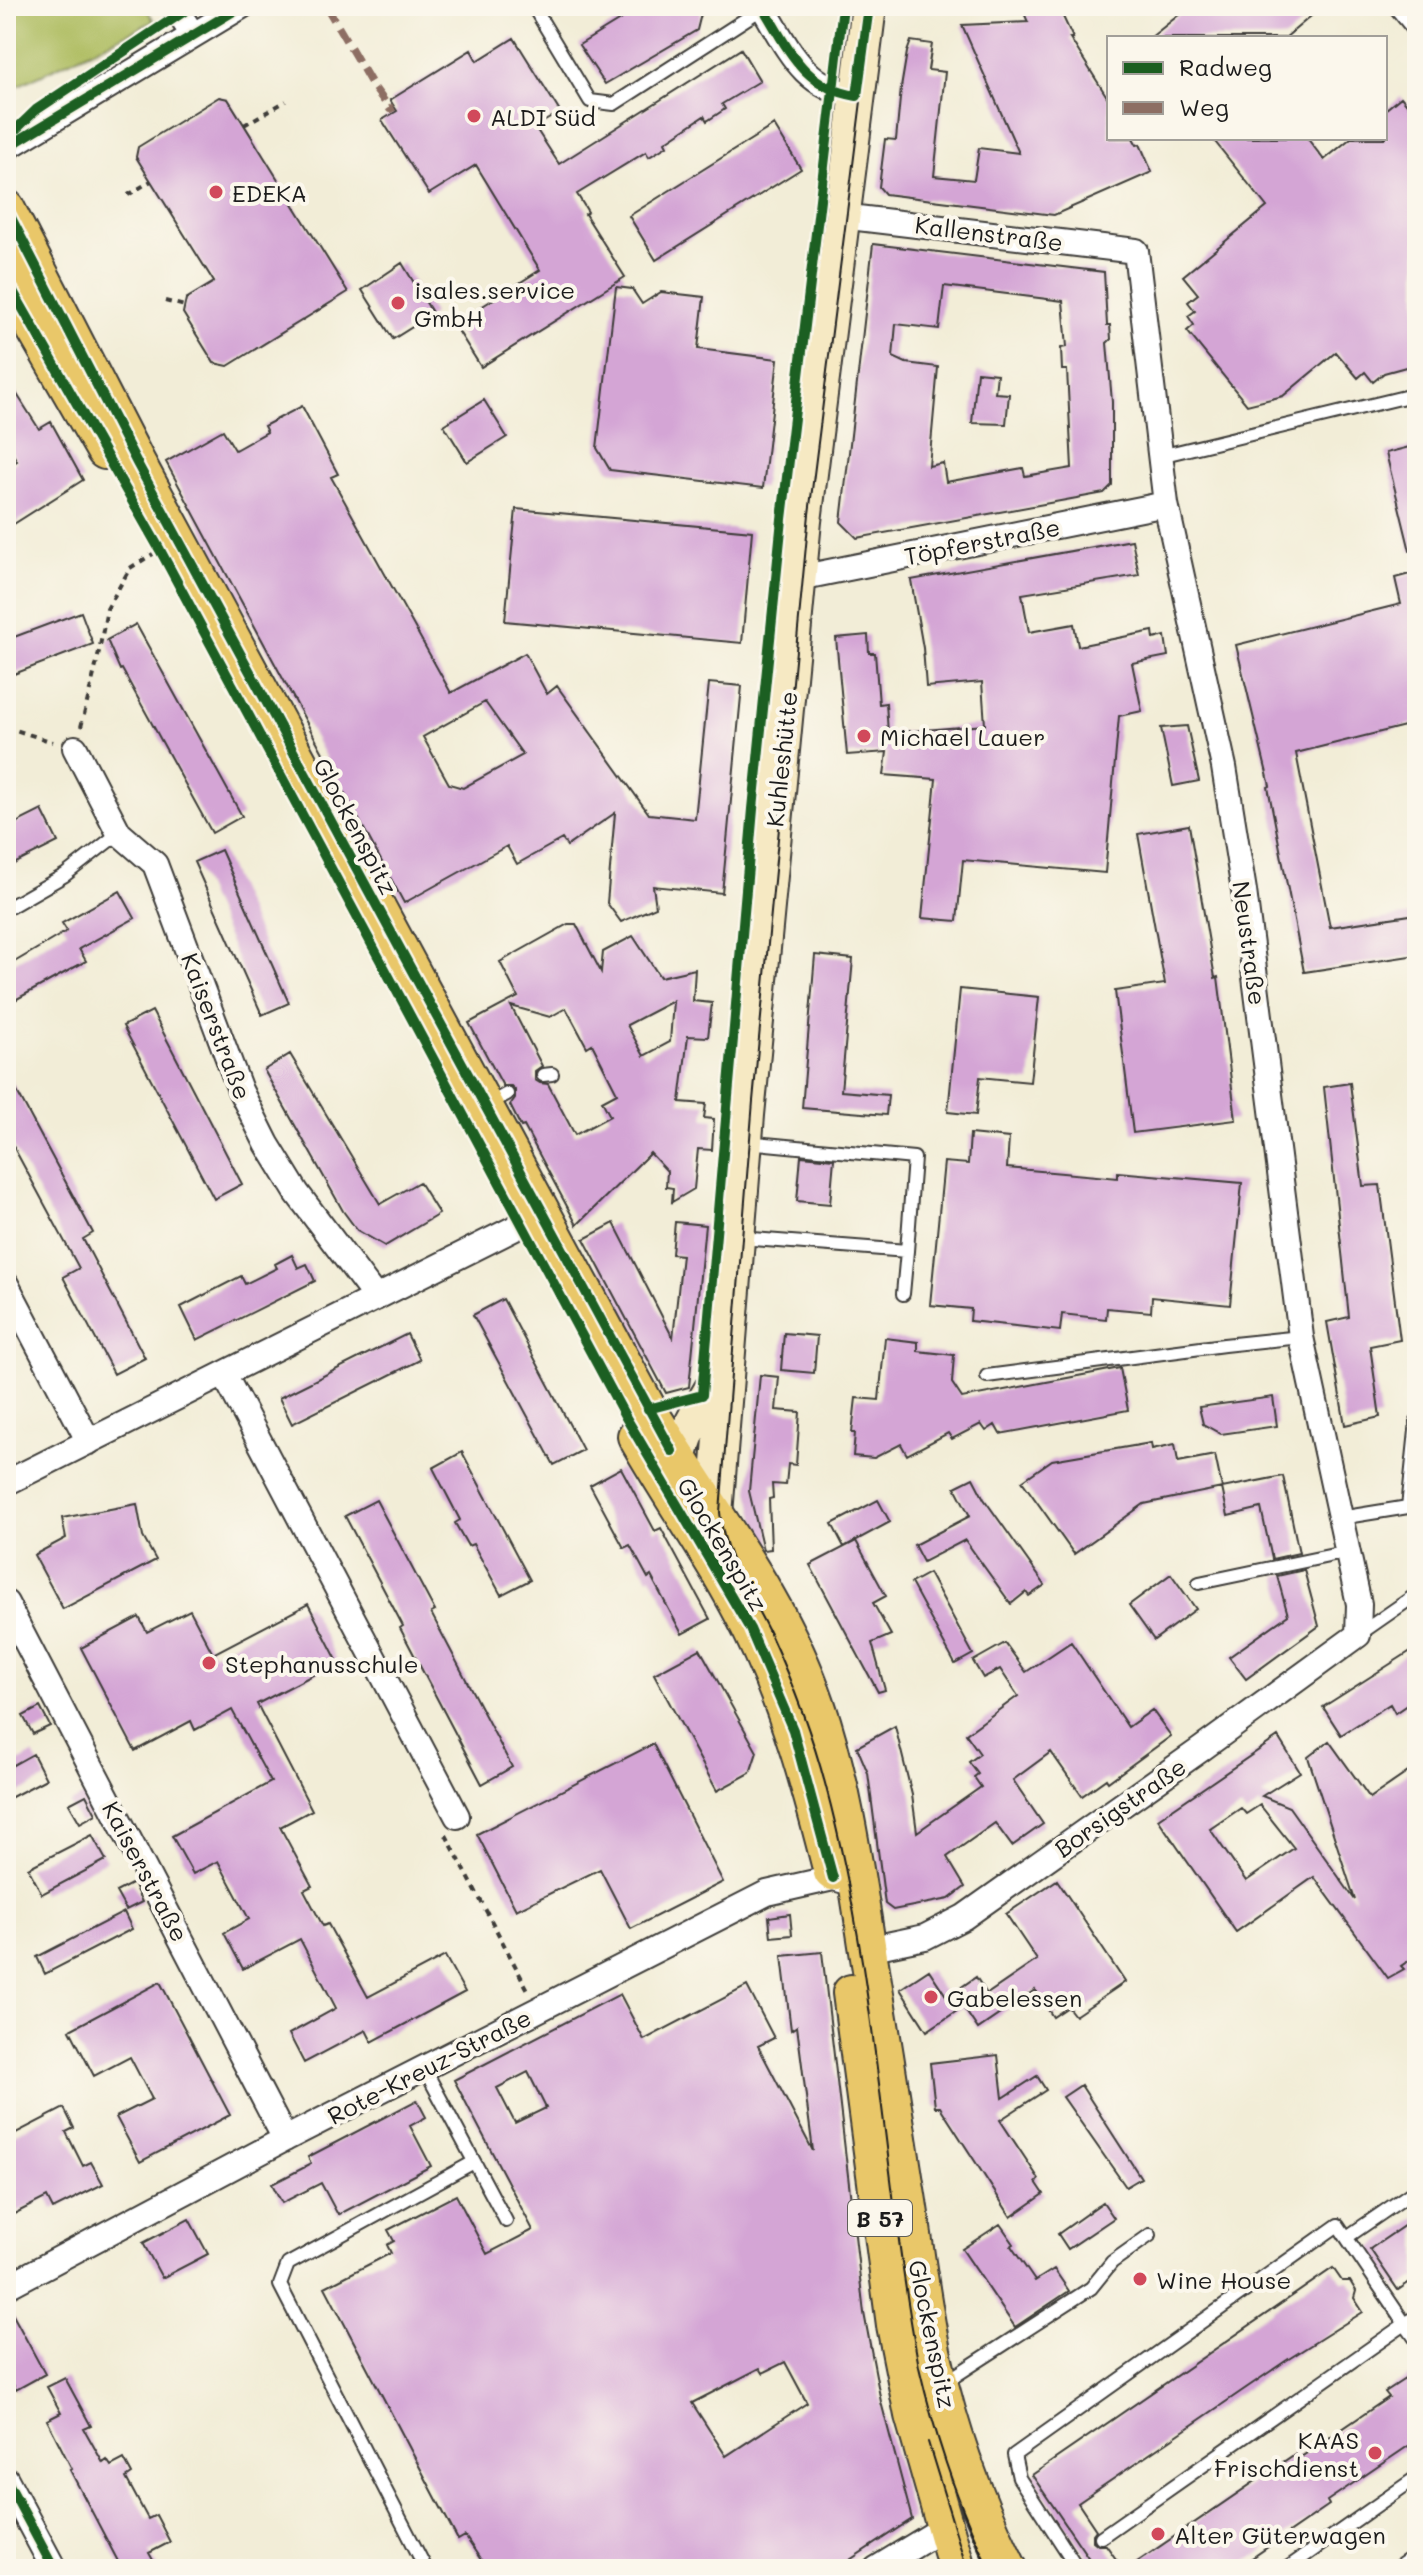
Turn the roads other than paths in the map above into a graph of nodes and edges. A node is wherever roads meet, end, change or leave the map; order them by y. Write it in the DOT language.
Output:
graph roads {
  1 [pos="174,6"];
  2 [pos="242,6"];
  3 [pos="533,6"];
  4 [pos="869,6"];
  5 [pos="1394,6"];
  6 [pos="762,7"];
  7 [pos="1417,34"];
  8 [pos="193,35"];
  9 [pos="857,96"];
  10 [pos="6,148"];
  11 [pos="6,208"];
  12 [pos="841,216"];
  13 [pos="1136,251"];
  14 [pos="6,279"];
  15 [pos="1417,394"];
  16 [pos="1160,456"];
  17 [pos="1166,504"];
  18 [pos="799,578"];
  19 [pos="75,748"];
  20 [pos="119,833"];
  21 [pos="6,909"];
  22 [pos="745,1142"];
  23 [pos="533,1219"];
  24 [pos="737,1238"];
  25 [pos="907,1251"];
  26 [pos="6,1284"];
  27 [pos="903,1294"];
  28 [pos="376,1298"];
  29 [pos="1301,1337"];
  30 [pos="727,1361"];
  31 [pos="224,1374"];
  32 [pos="987,1376"];
  33 [pos="1417,1421"];
  34 [pos="89,1442"];
  35 [pos="678,1459"];
  36 [pos="6,1483"];
  37 [pos="1340,1518"];
  38 [pos="704,1522"];
  39 [pos="1348,1552"];
  40 [pos="1199,1583"];
  41 [pos="1417,1594"];
  42 [pos="6,1603"];
  43 [pos="1358,1635"];
  44 [pos="457,1816"];
  45 [pos="846,1884"];
  46 [pos="868,1949"];
  47 [pos="424,2068"];
  48 [pos="285,2139"];
  49 [pos="474,2162"];
  50 [pos="1417,2189"];
  51 [pos="506,2221"];
  52 [pos="1150,2235"];
  53 [pos="1347,2237"];
  54 [pos="6,2287"];
  55 [pos="1417,2316"];
  56 [pos="1405,2324"];
  57 [pos="1417,2341"];
  58 [pos="941,2385"];
  59 [pos="1417,2477"];
  60 [pos="6,2479"];
  61 [pos="1101,2537"];
  62 [pos="961,2538"];
  63 [pos="1082,2550"];
  64 [pos="1417,2554"];
  65 [pos="1074,2564"];
  66 [pos="54,2569"];
  67 [pos="426,2569"];
  68 [pos="876,2569"];
  69 [pos="1009,2569"];
  70 [pos="1286,2569"];
  71 [pos="1395,2569"];
  1 -- 8 [label="street"];
  2 -- 8 [label="street"];
  3 -- 6 [label="lane"];
  4 -- 9 [label="street, Kuhleshütte"];
  5 -- 7 [label="lane"];
  6 -- 9 [label="street"];
  8 -- 10 [label="street"];
  9 -- 12 [label="street, Kuhleshütte"];
  11 -- 23 [label="main road, Glockenspitz / B 57"];
  12 -- 13 [label="street, Kallenstraße"];
  12 -- 18 [label="street, Kuhleshütte"];
  13 -- 16 [label="street, Neustraße"];
  14 -- 23 [label="main road, Glockenspitz / B 57"];
  15 -- 16 [label="lane"];
  16 -- 17 [label="street, Neustraße"];
  17 -- 18 [label="street, Töpferstraße"];
  17 -- 29 [label="street, Neustraße"];
  18 -- 22 [label="street, Kuhleshütte"];
  19 -- 20 [label="street, Kaiserstraße"];
  20 -- 21 [label="lane"];
  20 -- 28 [label="street, Kaiserstraße"];
  22 -- 24 [label="street, Kuhleshütte"];
  22 -- 25 [label="lane"];
  23 -- 28 [label="street"];
  23 -- 35 [label="main road, Glockenspitz / B 57"];
  23 -- 38 [label="main road, Glockenspitz / B 57"];
  24 -- 25 [label="lane"];
  24 -- 30 [label="street, Kuhleshütte"];
  25 -- 27 [label="lane"];
  26 -- 34 [label="street"];
  28 -- 31 [label="street"];
  29 -- 32 [label="lane"];
  29 -- 37 [label="street, Neustraße"];
  30 -- 35 [label="street"];
  30 -- 38 [label="street, Kuhleshütte"];
  31 -- 34 [label="street"];
  31 -- 44 [label="street"];
  33 -- 37 [label="lane"];
  34 -- 36 [label="street"];
  35 -- 38 [label="main road, Glockenspitz / B 57"];
  37 -- 39 [label="street, Neustraße"];
  38 -- 45 [label="main road, Glockenspitz / B 57"];
  39 -- 40 [label="lane"];
  39 -- 43 [label="street, Neustraße"];
  41 -- 43 [label="lane"];
  42 -- 48 [label="street, Kaiserstraße"];
  43 -- 46 [label="street, Borsigstraße"];
  45 -- 46 [label="main road, Glockenspitz / B 57"];
  45 -- 47 [label="street, Rote-Kreuz-Straße"];
  45 -- 62 [label="main road, Glockenspitz / B 57"];
  46 -- 58 [label="main road, Glockenspitz / B 57"];
  47 -- 48 [label="street, Rote-Kreuz-Straße"];
  47 -- 49 [label="lane"];
  48 -- 54 [label="street, Rote-Kreuz-Straße"];
  49 -- 51 [label="lane"];
  49 -- 67 [label="lane"];
  50 -- 53 [label="lane"];
  52 -- 58 [label="lane"];
  53 -- 56 [label="lane"];
  53 -- 65 [label="lane"];
  55 -- 56 [label="lane"];
  56 -- 57 [label="lane"];
  56 -- 61 [label="lane"];
  58 -- 62 [label="main road, Glockenspitz / B 57"];
  59 -- 70 [label="lane"];
  60 -- 66 [label="street"];
  62 -- 68 [label="street"];
  62 -- 69 [label="main road, B 57"];
  63 -- 65 [label="lane"];
  64 -- 71 [label="lane"];
}
